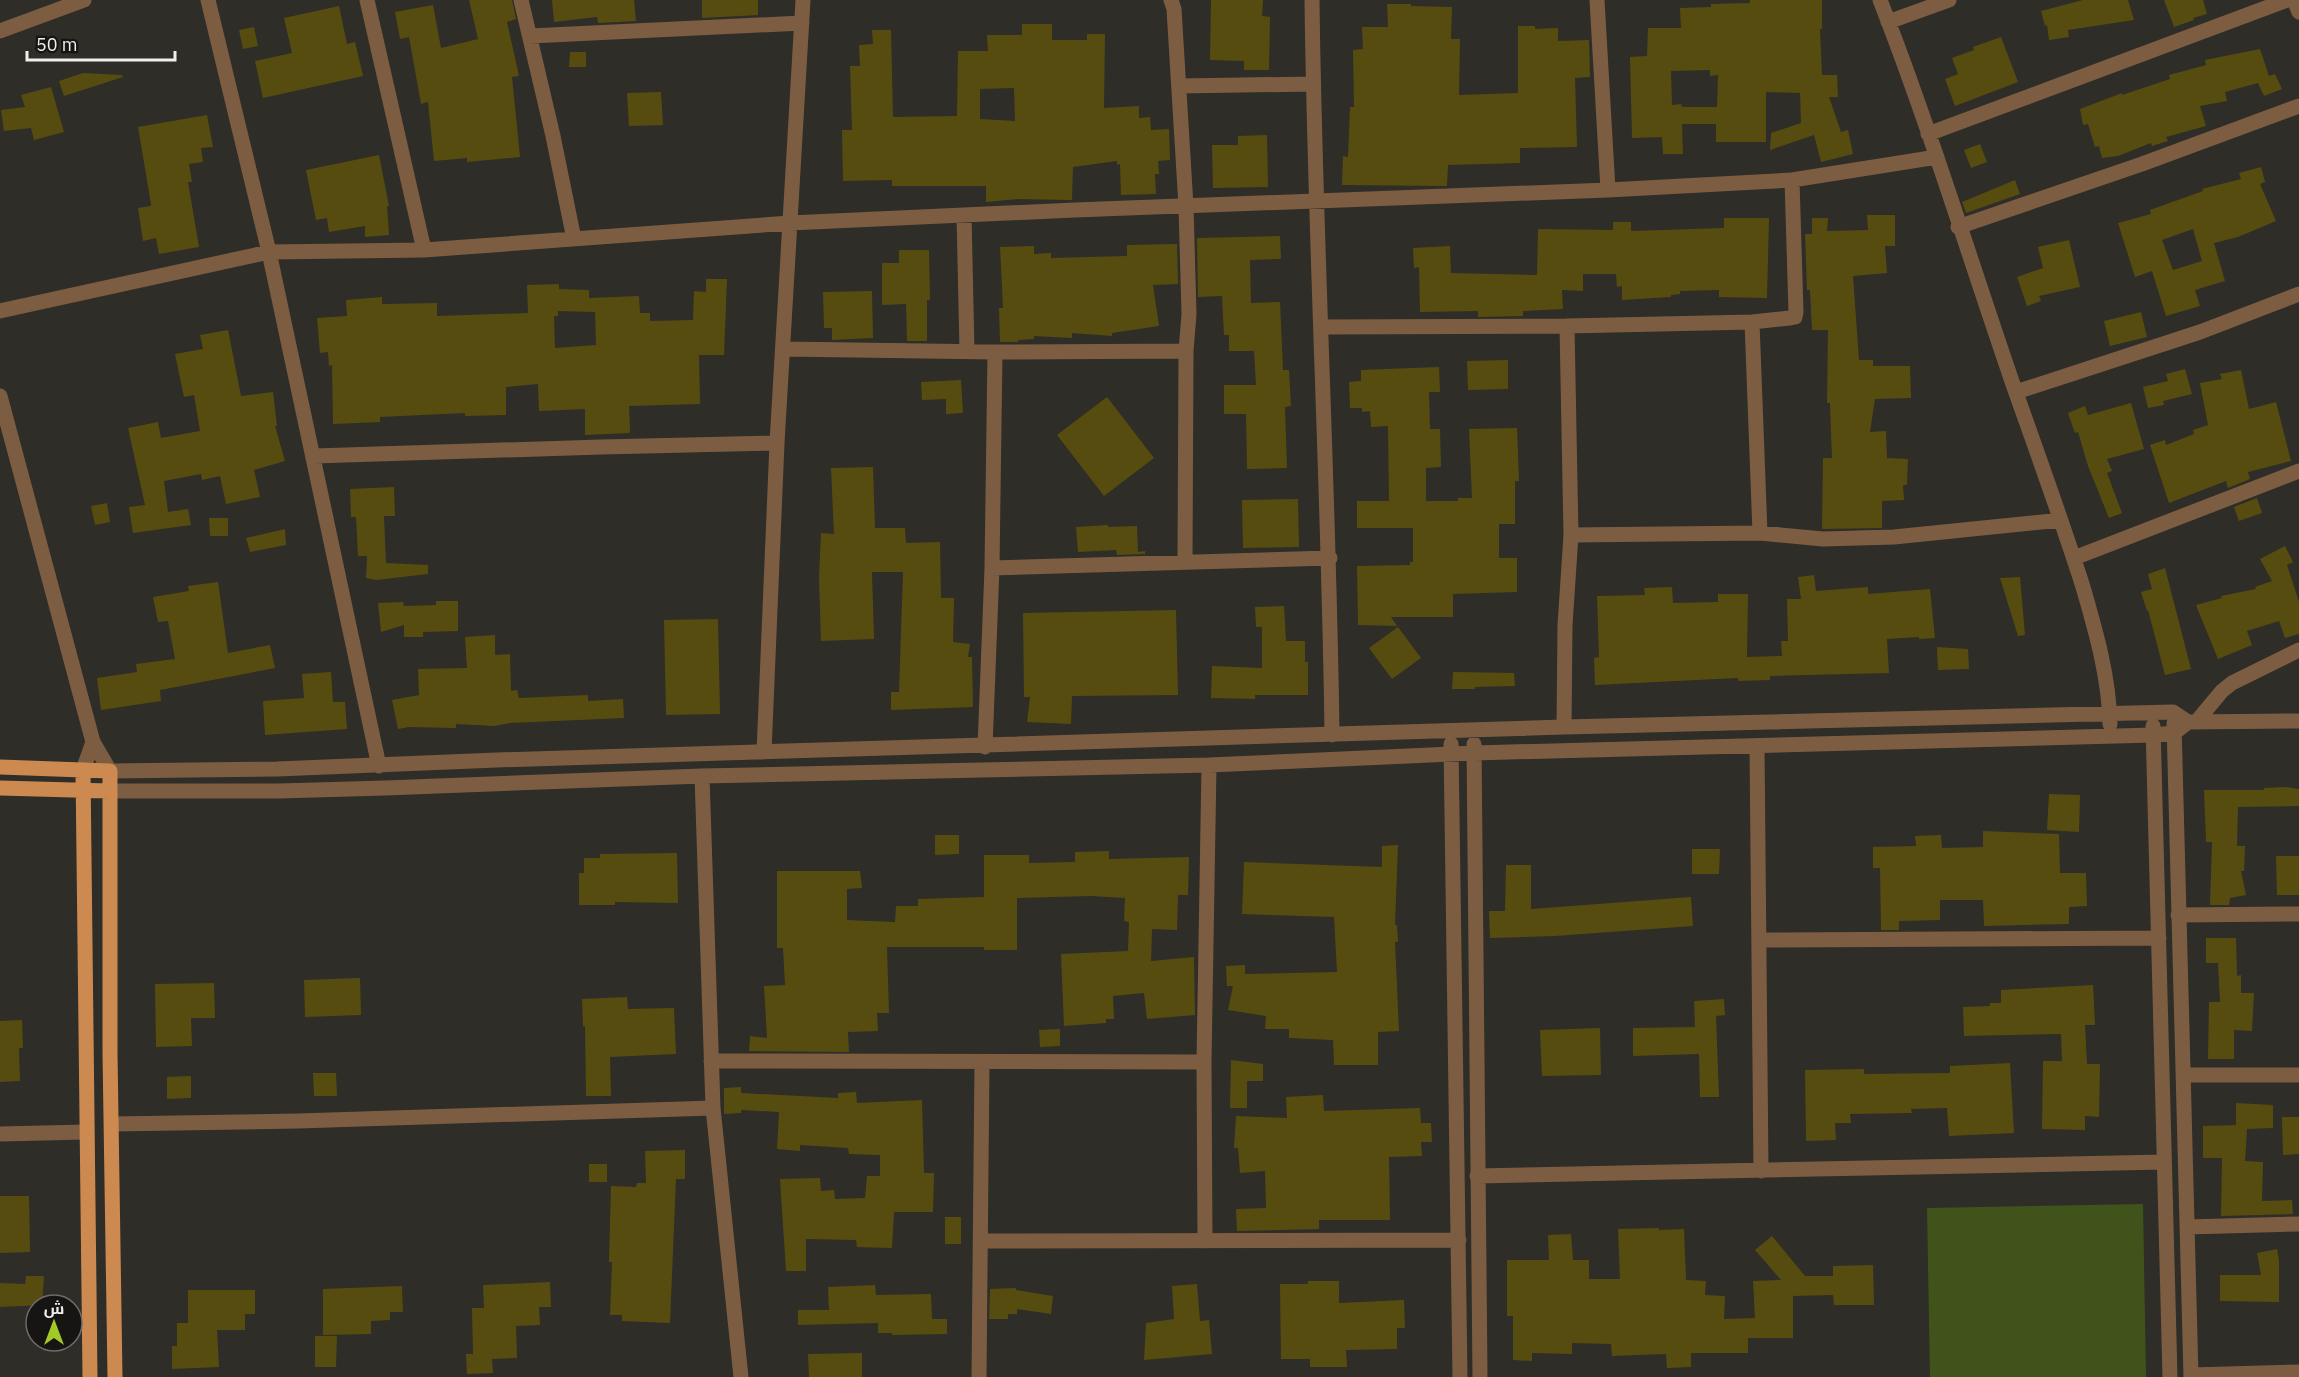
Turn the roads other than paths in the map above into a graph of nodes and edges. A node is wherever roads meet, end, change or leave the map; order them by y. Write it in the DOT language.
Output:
graph roads {
  1 [pos="84,0"];
  2 [pos="208,0"];
  3 [pos="367,0"];
  4 [pos="521,0"];
  5 [pos="804,0"];
  6 [pos="1171,0"];
  7 [pos="1311,0"];
  8 [pos="1597,0"];
  9 [pos="1880,0"];
  10 [pos="1949,0"];
  11 [pos="2287,0"];
  12 [pos="2294,0"];
  13 [pos="2299,12"];
  14 [pos="1888,22"];
  15 [pos="802,23"];
  16 [pos="0,31"];
  17 [pos="530,36"];
  18 [pos="1313,84"];
  19 [pos="1179,86"];
  20 [pos="2299,106"];
  21 [pos="1928,134"];
  22 [pos="1937,157"];
  23 [pos="1792,180"];
  24 [pos="1608,190"];
  25 [pos="1316,201"];
  26 [pos="1186,206"];
  27 [pos="964,215"];
  28 [pos="790,223"];
  29 [pos="1958,226"];
  30 [pos="574,239"];
  31 [pos="424,249"];
  32 [pos="268,252"];
  33 [pos="2299,294"];
  34 [pos="0,310"];
  35 [pos="1752,322"];
  36 [pos="1567,326"];
  37 [pos="1321,327"];
  38 [pos="783,349"];
  39 [pos="967,351"];
  40 [pos="1186,351"];
  41 [pos="995,352"];
  42 [pos="2016,392"];
  43 [pos="0,396"];
  44 [pos="777,443"];
  45 [pos="314,456"];
  46 [pos="2299,471"];
  47 [pos="2061,520"];
  48 [pos="1760,533"];
  49 [pos="1571,535"];
  50 [pos="1330,558"];
  51 [pos="2074,558"];
  52 [pos="1185,562"];
  53 [pos="992,568"];
  54 [pos="2299,650"];
  55 [pos="2173,712"];
  56 [pos="2153,714"];
  57 [pos="2110,715"];
  58 [pos="2192,721"];
  59 [pos="2299,721"];
  60 [pos="1564,728"];
  61 [pos="1451,731"];
  62 [pos="1474,731"];
  63 [pos="2174,733"];
  64 [pos="1332,735"];
  65 [pos="2154,735"];
  66 [pos="2110,736"];
  67 [pos="93,742"];
  68 [pos="1757,746"];
  69 [pos="985,747"];
  70 [pos="764,752"];
  71 [pos="1474,753"];
  72 [pos="1452,754"];
  73 [pos="1209,765"];
  74 [pos="380,766"];
  75 [pos="0,767"];
  76 [pos="83,770"];
  77 [pos="110,771"];
  78 [pos="702,776"];
  79 [pos="0,788"];
  80 [pos="83,791"];
  81 [pos="109,791"];
  82 [pos="2299,914"];
  83 [pos="2178,915"];
  84 [pos="2159,938"];
  85 [pos="1759,940"];
  86 [pos="711,1061"];
  87 [pos="982,1062"];
  88 [pos="1204,1062"];
  89 [pos="2183,1075"];
  90 [pos="2299,1075"];
  91 [pos="713,1108"];
  92 [pos="112,1124"];
  93 [pos="86,1132"];
  94 [pos="0,1134"];
  95 [pos="2164,1162"];
  96 [pos="1761,1171"];
  97 [pos="1478,1176"];
  98 [pos="2299,1224"];
  99 [pos="2187,1227"];
  100 [pos="1459,1240"];
  101 [pos="981,1241"];
  102 [pos="1205,1241"];
  103 [pos="2299,1372"];
  104 [pos="2191,1376"];
  105 [pos="90,1377"];
  106 [pos="115,1377"];
  107 [pos="741,1377"];
  108 [pos="979,1377"];
  109 [pos="1460,1377"];
  110 [pos="1480,1377"];
  111 [pos="2170,1377"];
  1 -- 16 [label="street"];
  2 -- 32 [label="street"];
  3 -- 31 [label="street"];
  4 -- 17 [label="street"];
  5 -- 15 [label="street"];
  6 -- 19 [label="street"];
  7 -- 18 [label="street"];
  8 -- 24 [label="street"];
  9 -- 14 [label="street"];
  10 -- 14 [label="street"];
  11 -- 21 [label="street"];
  12 -- 13 [label="street"];
  14 -- 21 [label="street"];
  15 -- 17 [label="street"];
  15 -- 28 [label="street"];
  17 -- 30 [label="street"];
  18 -- 19 [label="street"];
  18 -- 25 [label="street"];
  19 -- 26 [label="street"];
  20 -- 29 [label="street"];
  21 -- 22 [label="street"];
  22 -- 23 [label="street"];
  22 -- 29 [label="street"];
  23 -- 24 [label="street"];
  23 -- 35 [label="street"];
  24 -- 25 [label="street"];
  25 -- 26 [label="street"];
  25 -- 37 [label="street"];
  26 -- 27 [label="street"];
  26 -- 40 [label="street"];
  27 -- 28 [label="street"];
  27 -- 39 [label="street"];
  28 -- 30 [label="street"];
  28 -- 38 [label="street"];
  29 -- 42 [label="street"];
  30 -- 31 [label="street"];
  31 -- 32 [label="street"];
  32 -- 34 [label="street"];
  32 -- 45 [label="street"];
  33 -- 42 [label="street"];
  35 -- 36 [label="street"];
  35 -- 48 [label="street"];
  36 -- 37 [label="street"];
  36 -- 49 [label="street"];
  37 -- 50 [label="street"];
  38 -- 39 [label="street"];
  38 -- 44 [label="street"];
  39 -- 41 [label="street"];
  40 -- 41 [label="street"];
  40 -- 52 [label="street"];
  41 -- 53 [label="street"];
  42 -- 47 [label="street"];
  43 -- 67 [label="street"];
  44 -- 45 [label="street"];
  44 -- 70 [label="street"];
  45 -- 74 [label="street"];
  46 -- 51 [label="street"];
  47 -- 48 [label="street"];
  47 -- 51 [label="street"];
  48 -- 49 [label="street"];
  49 -- 60 [label="street"];
  50 -- 52 [label="street"];
  50 -- 64 [label="street"];
  51 -- 57 [label="street"];
  52 -- 53 [label="street"];
  53 -- 69 [label="street"];
  54 -- 58 [label="street"];
  55 -- 56 [label="street"];
  55 -- 58 [label="street"];
  55 -- 63 [label="street"];
  56 -- 57 [label="street"];
  56 -- 65 [label="street"];
  57 -- 60 [label="street"];
  57 -- 66 [label="street"];
  58 -- 59 [label="street"];
  58 -- 63 [label="street"];
  60 -- 62 [label="street"];
  61 -- 62 [label="street"];
  61 -- 64 [label="street"];
  61 -- 72 [label="street"];
  62 -- 71 [label="street"];
  63 -- 65 [label="street"];
  63 -- 83 [label="street"];
  64 -- 69 [label="street"];
  65 -- 66 [label="street"];
  65 -- 84 [label="street"];
  66 -- 68 [label="street"];
  67 -- 76 [label="street"];
  67 -- 77 [label="street"];
  68 -- 71 [label="street"];
  68 -- 85 [label="street"];
  69 -- 70 [label="street"];
  70 -- 74 [label="street"];
  71 -- 72 [label="street"];
  71 -- 97 [label="street"];
  72 -- 73 [label="street"];
  72 -- 100 [label="street"];
  73 -- 78 [label="street"];
  73 -- 88 [label="street"];
  74 -- 77 [label="street"];
  75 -- 76 [label="main road"];
  76 -- 77 [label="main road"];
  76 -- 80 [label="main road"];
  77 -- 81 [label="main road"];
  78 -- 81 [label="street"];
  78 -- 86 [label="street"];
  79 -- 80 [label="main road"];
  80 -- 81 [label="main road"];
  80 -- 93 [label="main road"];
  81 -- 92 [label="main road"];
  82 -- 83 [label="street"];
  83 -- 89 [label="street"];
  84 -- 85 [label="street"];
  84 -- 95 [label="street"];
  85 -- 96 [label="street"];
  86 -- 87 [label="street"];
  86 -- 91 [label="street"];
  87 -- 88 [label="street"];
  87 -- 101 [label="street"];
  88 -- 102 [label="street"];
  89 -- 90 [label="street"];
  89 -- 99 [label="street"];
  91 -- 92 [label="street"];
  91 -- 107 [label="street"];
  92 -- 106 [label="main road"];
  93 -- 94 [label="street"];
  93 -- 105 [label="main road"];
  95 -- 96 [label="street"];
  95 -- 111 [label="street"];
  96 -- 97 [label="street"];
  97 -- 110 [label="street"];
  98 -- 99 [label="street"];
  99 -- 104 [label="street"];
  100 -- 102 [label="street"];
  100 -- 109 [label="street"];
  101 -- 102 [label="street"];
  101 -- 108 [label="street"];
  103 -- 104 [label="street"];
}
